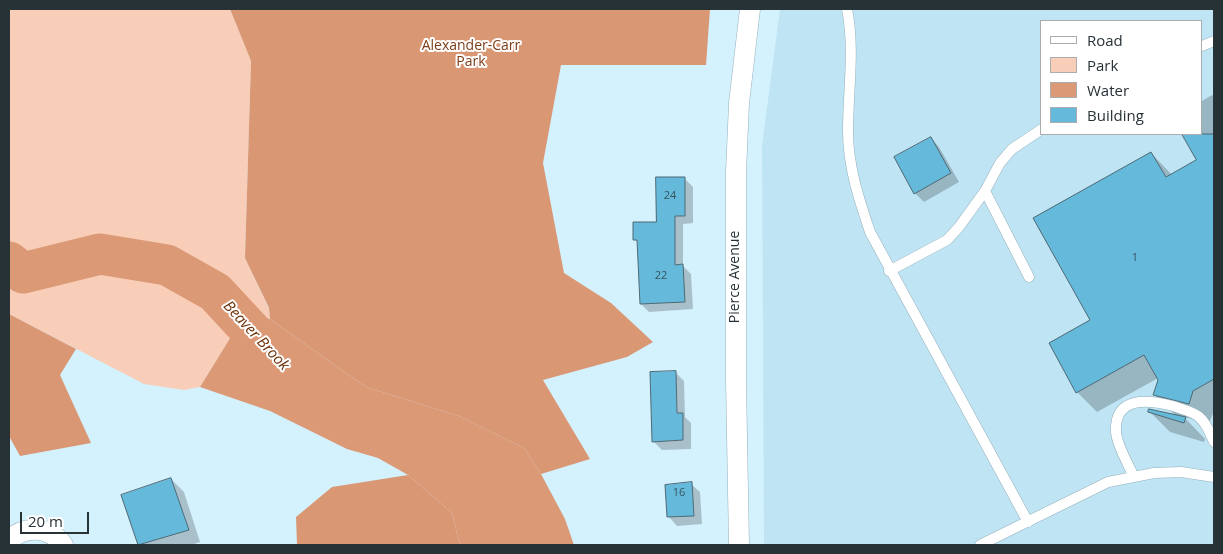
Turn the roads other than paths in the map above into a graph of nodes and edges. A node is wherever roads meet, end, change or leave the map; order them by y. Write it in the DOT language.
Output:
graph roads {
  1 [pos="750,9"];
  2 [pos="847,9"];
  3 [pos="1040,130"];
  4 [pos="986,191"];
  5 [pos="890,271"];
  6 [pos="1029,276"];
  7 [pos="1214,442"];
  8 [pos="1133,476"];
  9 [pos="1214,477"];
  10 [pos="1028,522"];
  11 [pos="9,540"];
  12 [pos="63,545"];
  13 [pos="739,545"];
  14 [pos="980,545"];
  1 -- 13 [label="street, Pierce Avenue"];
  2 -- 5 [label="lane"];
  3 -- 4 [label="lane"];
  4 -- 5 [label="lane"];
  4 -- 6 [label="lane"];
  5 -- 10 [label="lane"];
  7 -- 8 [label="lane"];
  8 -- 9 [label="lane"];
  8 -- 10 [label="lane"];
  10 -- 14 [label="lane"];
  11 -- 12 [label="street"];
}
